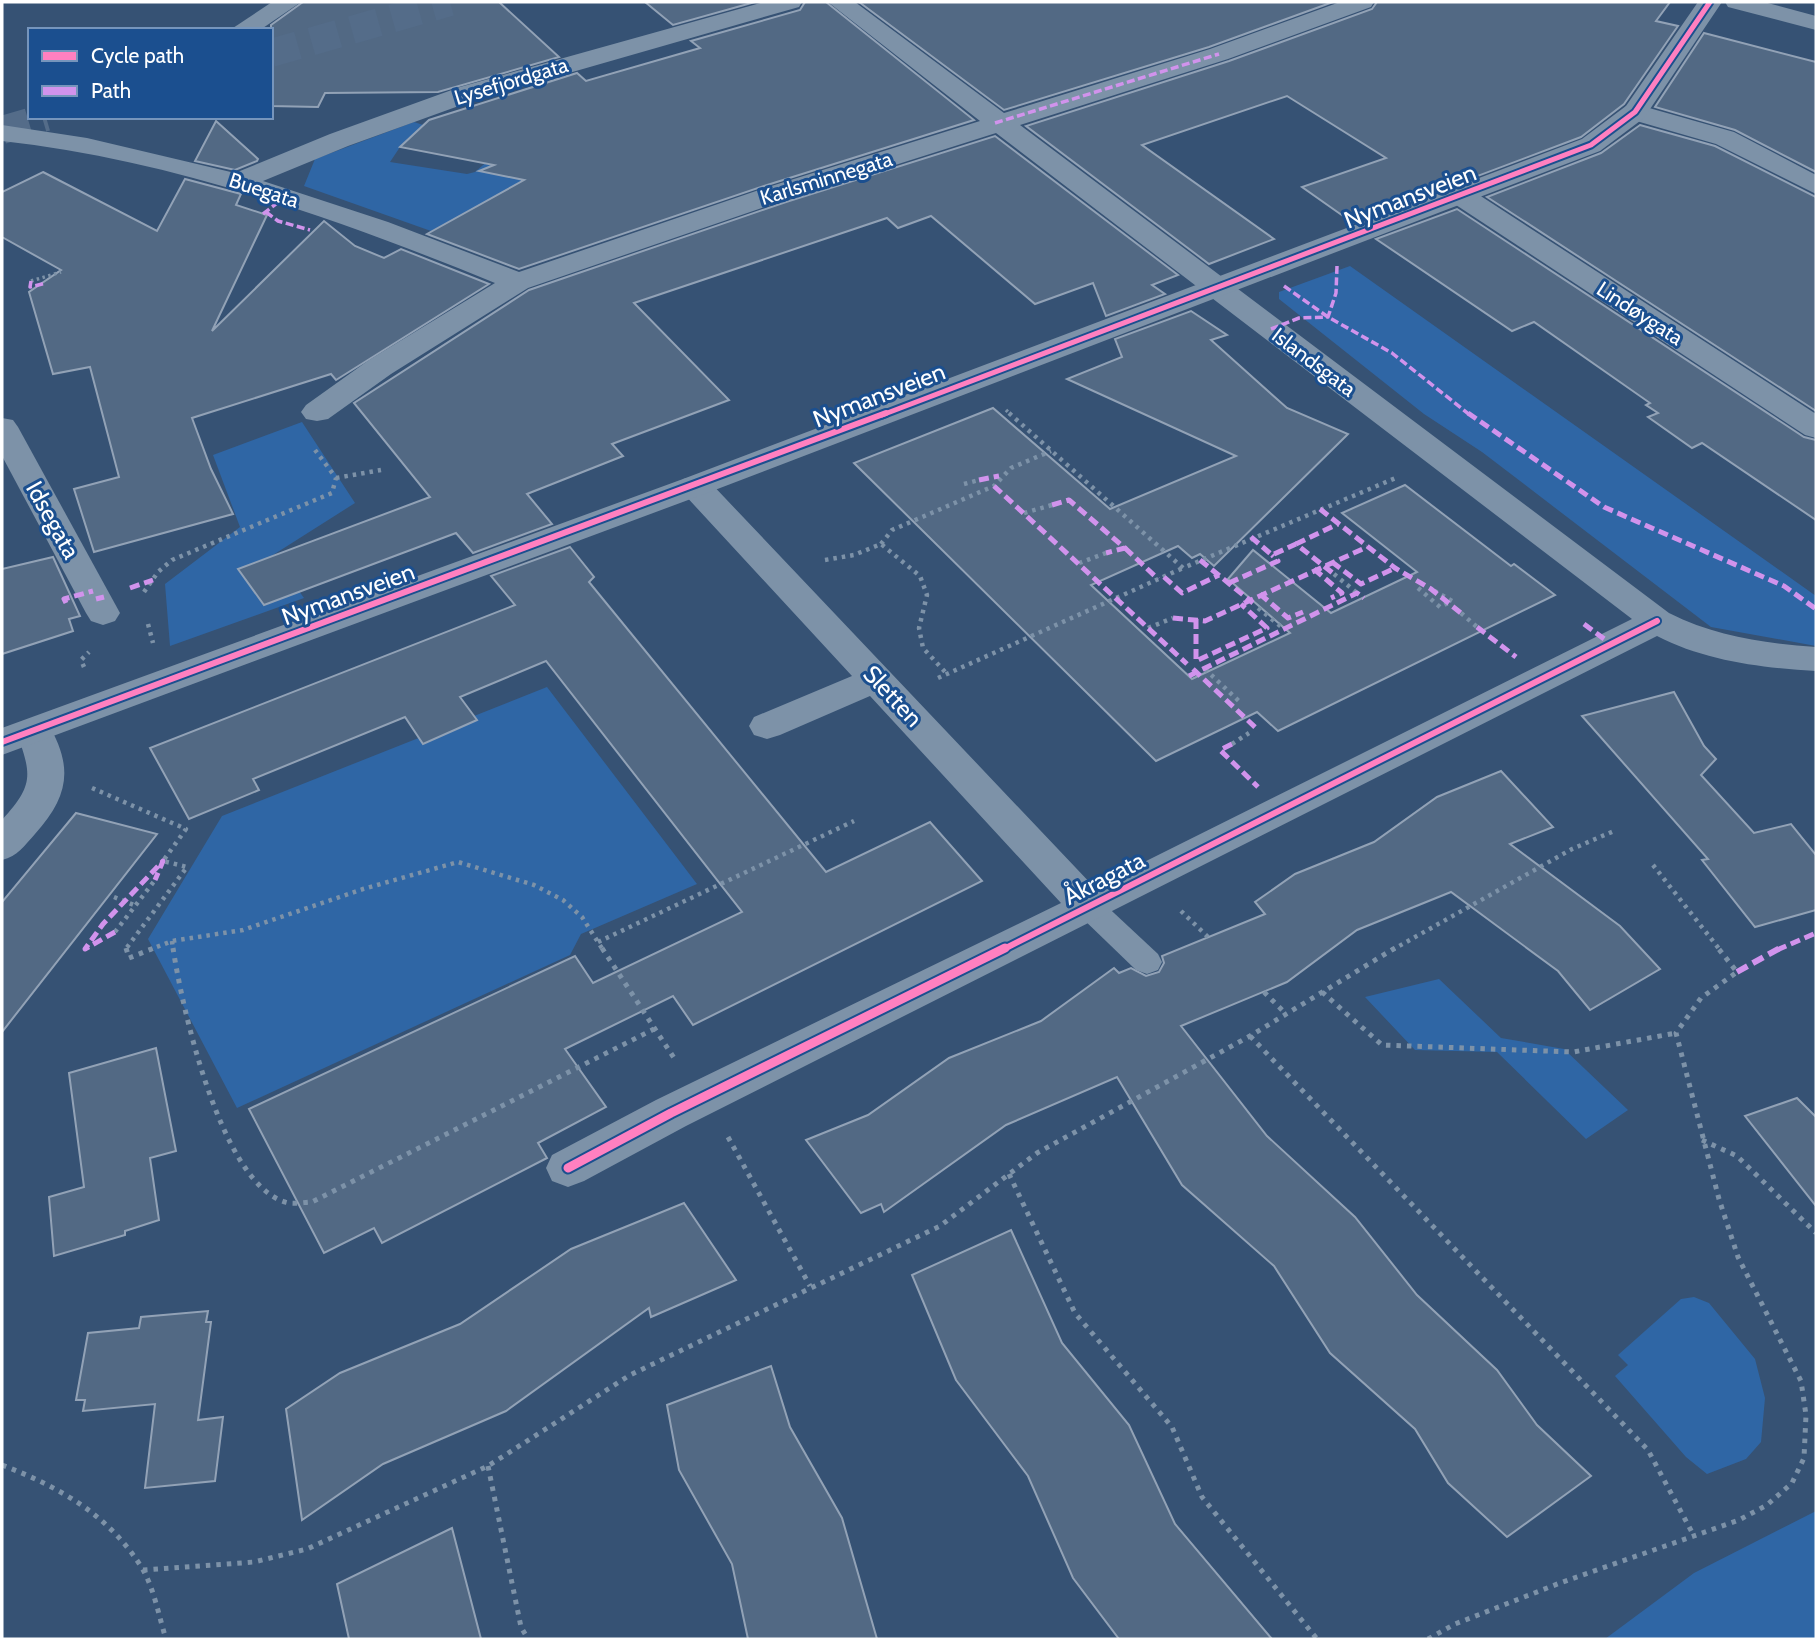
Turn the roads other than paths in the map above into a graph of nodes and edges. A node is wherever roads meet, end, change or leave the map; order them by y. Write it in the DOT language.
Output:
graph roads {
  1 [pos="289,2"];
  2 [pos="790,2"];
  3 [pos="840,2"];
  4 [pos="1362,2"];
  5 [pos="1710,2"];
  6 [pos="1737,2"];
  7 [pos="1816,23"];
  8 [pos="245,28"];
  9 [pos="1635,112"];
  10 [pos="80,119"];
  11 [pos="995,123"];
  12 [pos="2,133"];
  13 [pos="47,137"];
  14 [pos="2,158"];
  15 [pos="240,181"];
  16 [pos="1816,186"];
  17 [pos="1463,197"];
  18 [pos="518,282"];
  19 [pos="1214,288"];
  20 [pos="317,412"];
  21 [pos="2,427"];
  22 [pos="1816,428"];
  23 [pos="695,486"];
  24 [pos="103,613"];
  25 [pos="1657,621"];
  26 [pos="1816,659"];
  27 [pos="877,679"];
  28 [pos="767,726"];
  29 [pos="18,737"];
  30 [pos="2,846"];
  31 [pos="1089,907"];
  32 [pos="1147,962"];
  33 [pos="568,1168"];
  1 -- 8 [label="street"];
  2 -- 15 [label="street, Lysefjordgata"];
  3 -- 11 [label="street, Islandsgata"];
  4 -- 11 [label="street, Karlsminnegata"];
  5 -- 9 [label="street, Nymansveien"];
  6 -- 7 [label="street"];
  9 -- 16 [label="street"];
  9 -- 17 [label="street, Nymansveien"];
  10 -- 13 [label="street"];
  11 -- 18 [label="street, Karlsminnegata"];
  11 -- 19 [label="street, Islandsgata"];
  12 -- 13 [label="street, Buegata"];
  13 -- 14 [label="street"];
  13 -- 15 [label="street, Buegata"];
  15 -- 18 [label="street, Buegata"];
  17 -- 19 [label="street, Nymansveien"];
  17 -- 22 [label="street, Lindøygata"];
  18 -- 20 [label="street, Karlsminnegata"];
  19 -- 23 [label="street, Nymansveien"];
  19 -- 25 [label="street, Islandsgata"];
  21 -- 24 [label="street, Idsegata"];
  23 -- 27 [label="street, Sletten"];
  23 -- 29 [label="street, Nymansveien"];
  25 -- 26 [label="street, Islandsgata"];
  25 -- 31 [label="street, Åkragata"];
  27 -- 28 [label="street, Sletten"];
  27 -- 31 [label="street, Sletten"];
  29 -- 30 [label="street"];
  31 -- 32 [label="lane"];
  31 -- 33 [label="street, Åkragata"];
}
